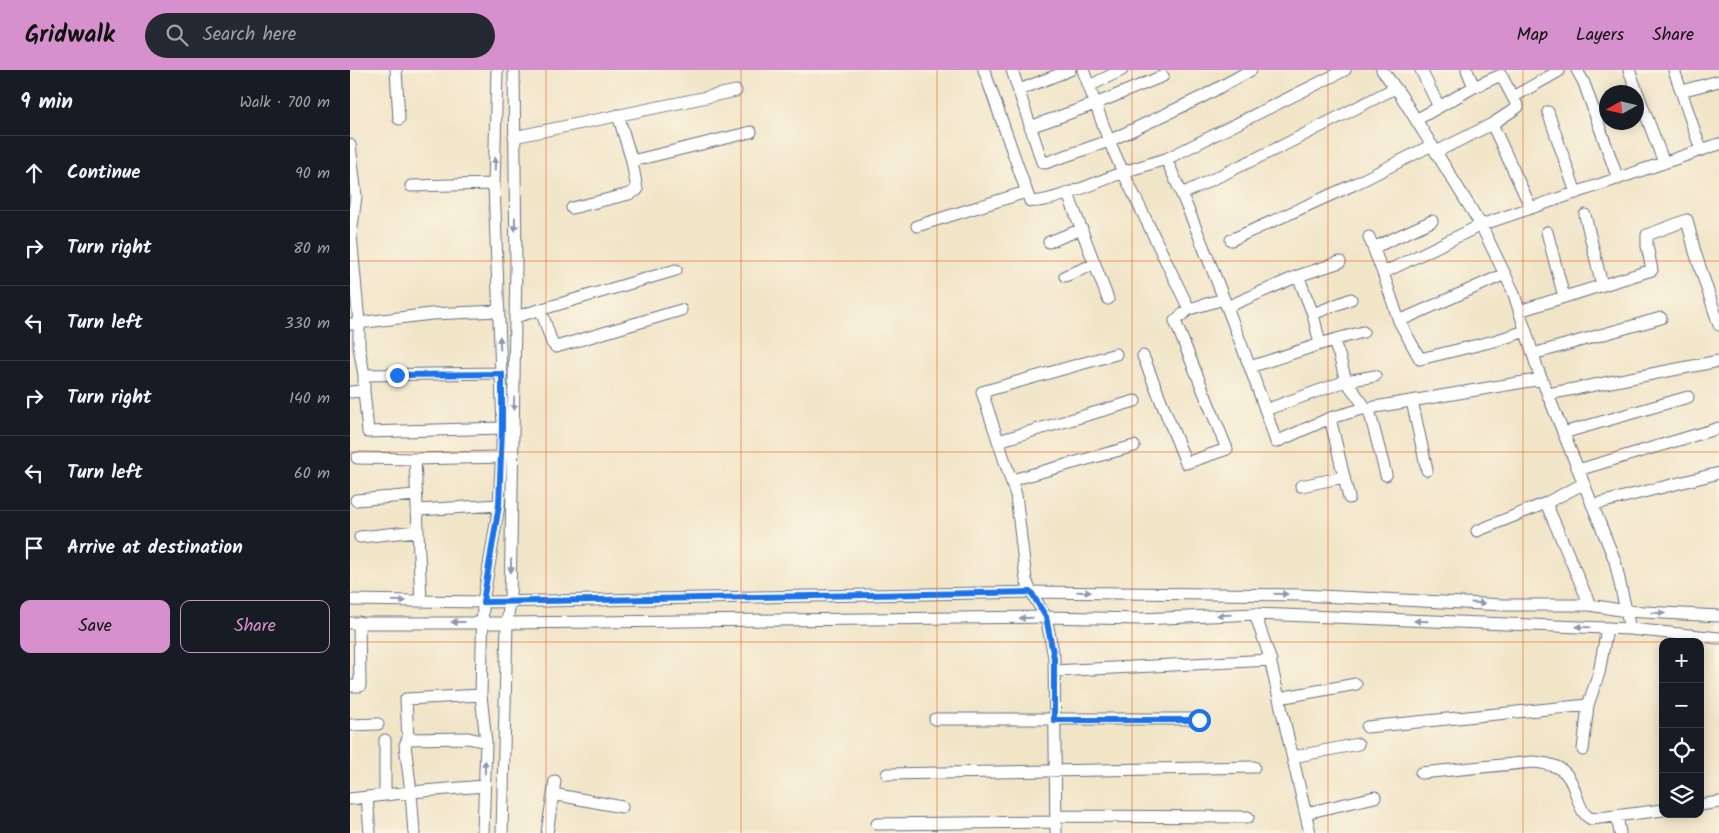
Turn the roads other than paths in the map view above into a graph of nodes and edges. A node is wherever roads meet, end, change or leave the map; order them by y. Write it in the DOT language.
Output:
graph roads {
  1 [pos="396,70"];
  2 [pos="498,70"];
  3 [pos="514,70"];
  4 [pos="984,70"];
  5 [pos="1012,70"];
  6 [pos="1070,70"];
  7 [pos="1083,70"];
  8 [pos="1121,70"];
  9 [pos="1251,70"];
  10 [pos="1345,70"];
  11 [pos="1382,70"];
  12 [pos="1421,70"];
  13 [pos="1467,70"];
  14 [pos="1578,70"];
  15 [pos="1629,70"];
  16 [pos="1674,70"];
  17 [pos="1559,71"];
  18 [pos="1500,73"];
  19 [pos="1163,76"];
  20 [pos="1719,81"];
  21 [pos="1089,86"];
  22 [pos="1474,87"];
  23 [pos="1396,88"];
  24 [pos="1019,90"];
  25 [pos="736,91"];
  26 [pos="1681,91"];
  27 [pos="1513,97"];
  28 [pos="1095,104"];
  29 [pos="1439,107"];
  30 [pos="1548,112"];
  31 [pos="618,115"];
  32 [pos="399,119"];
  33 [pos="1416,120"];
  34 [pos="1492,124"];
  35 [pos="1030,127"];
  36 [pos="751,132"];
  37 [pos="514,137"];
  38 [pos="1109,141"];
  39 [pos="1719,144"];
  40 [pos="350,145"];
  41 [pos="1434,149"];
  42 [pos="1701,150"];
  43 [pos="1166,159"];
  44 [pos="632,161"];
  45 [pos="1664,163"];
  46 [pos="1123,172"];
  47 [pos="1618,179"];
  48 [pos="494,184"];
  49 [pos="411,186"];
  50 [pos="1026,192"];
  51 [pos="1576,193"];
  52 [pos="1068,194"];
  53 [pos="1182,194"];
  54 [pos="572,208"];
  55 [pos="1531,208"];
  56 [pos="1585,215"];
  57 [pos="1432,221"];
  58 [pos="1481,225"];
  59 [pos="917,226"];
  60 [pos="1082,229"];
  61 [pos="1547,232"];
  62 [pos="1369,237"];
  63 [pos="1231,240"];
  64 [pos="1049,242"];
  65 [pos="1373,248"];
  66 [pos="1340,262"];
  67 [pos="1095,264"];
  68 [pos="676,270"];
  69 [pos="1383,274"];
  70 [pos="1505,274"];
  71 [pos="1065,276"];
  72 [pos="1298,276"];
  73 [pos="1602,285"];
  74 [pos="1564,297"];
  75 [pos="1108,299"];
  76 [pos="1351,299"];
  77 [pos="1225,303"];
  78 [pos="1189,309"];
  79 [pos="541,310"];
  80 [pos="682,310"];
  81 [pos="499,311"];
  82 [pos="1519,311"];
  83 [pos="1313,314"];
  84 [pos="515,317"];
  85 [pos="1661,318"];
  86 [pos="1400,320"];
  87 [pos="354,324"];
  88 [pos="1719,325"];
  89 [pos="1526,331"];
  90 [pos="1363,332"];
  91 [pos="1333,340"];
  92 [pos="1320,344"];
  93 [pos="1116,354"];
  94 [pos="1533,354"];
  95 [pos="1143,356"];
  96 [pos="1719,362"];
  97 [pos="1250,367"];
  98 [pos="502,374"];
  99 [pos="364,375"];
  100 [pos="1375,376"];
  101 [pos="1542,379"];
  102 [pos="1346,381"];
  103 [pos="364,391"];
  104 [pos="350,392"];
  105 [pos="1548,394"];
  106 [pos="1688,397"];
  107 [pos="1135,401"];
  108 [pos="1412,401"];
  109 [pos="1367,409"];
  110 [pos="1265,410"];
  111 [pos="1330,418"];
  112 [pos="502,428"];
  113 [pos="1719,428"];
  114 [pos="1563,433"];
  115 [pos="998,441"];
  116 [pos="1134,446"];
  117 [pos="501,457"];
  118 [pos="357,458"];
  119 [pos="415,459"];
  120 [pos="1427,470"];
  121 [pos="1578,470"];
  122 [pos="1719,473"];
  123 [pos="1386,476"];
  124 [pos="1344,477"];
  125 [pos="1012,480"];
  126 [pos="1583,484"];
  127 [pos="1301,486"];
  128 [pos="416,495"];
  129 [pos="1349,498"];
  130 [pos="356,500"];
  131 [pos="1546,504"];
  132 [pos="499,505"];
  133 [pos="1592,505"];
  134 [pos="418,510"];
  135 [pos="418,531"];
  136 [pos="1477,531"];
  137 [pos="360,537"];
  138 [pos="1031,592"];
  139 [pos="350,600"];
  140 [pos="510,601"];
  141 [pos="421,602"];
  142 [pos="483,602"];
  143 [pos="1590,605"];
  144 [pos="1626,611"];
  145 [pos="1255,614"];
  146 [pos="1719,616"];
  147 [pos="1046,617"];
  148 [pos="483,622"];
  149 [pos="355,623"];
  150 [pos="507,623"];
  151 [pos="1607,628"];
  152 [pos="1630,629"];
  153 [pos="1719,638"];
  154 [pos="1270,660"];
  155 [pos="1054,671"];
  156 [pos="1356,684"];
  157 [pos="350,686"];
  158 [pos="482,695"];
  159 [pos="1279,698"];
  160 [pos="1588,705"];
  161 [pos="935,720"];
  162 [pos="1054,720"];
  163 [pos="1199,720"];
  164 [pos="378,724"];
  165 [pos="350,725"];
  166 [pos="1367,726"];
  167 [pos="408,739"];
  168 [pos="385,740"];
  169 [pos="486,742"];
  170 [pos="1358,744"];
  171 [pos="1583,750"];
  172 [pos="1293,757"];
  173 [pos="1254,767"];
  174 [pos="1055,770"];
  175 [pos="1420,773"];
  176 [pos="886,774"];
  177 [pos="556,781"];
  178 [pos="484,786"];
  179 [pos="411,792"];
  180 [pos="553,794"];
  181 [pos="385,795"];
  182 [pos="367,797"];
  183 [pos="1375,798"];
  184 [pos="350,799"];
  185 [pos="1719,802"];
  186 [pos="1704,804"];
  187 [pos="622,807"];
  188 [pos="1659,811"];
  189 [pos="1306,813"];
  190 [pos="1617,816"];
  191 [pos="1248,817"];
  192 [pos="877,824"];
  193 [pos="1056,824"];
  194 [pos="370,833"];
  195 [pos="414,833"];
  196 [pos="483,833"];
  197 [pos="502,833"];
  198 [pos="547,833"];
  199 [pos="1310,833"];
  200 [pos="1620,833"];
  1 -- 32 [label="street"];
  48 -- 2 [label="street, one-way"];
  3 -- 37 [label="street"];
  4 -- 50 [label="street"];
  5 -- 24 [label="street"];
  6 -- 24 [label="street"];
  7 -- 21 [label="street"];
  8 -- 21 [label="street"];
  9 -- 38 [label="street"];
  10 -- 43 [label="street"];
  11 -- 23 [label="street"];
  12 -- 29 [label="street"];
  13 -- 22 [label="street"];
  14 -- 47 [label="street"];
  15 -- 45 [label="street"];
  16 -- 26 [label="street"];
  17 -- 27 [label="street"];
  18 -- 22 [label="street"];
  18 -- 27 [label="street"];
  19 -- 28 [label="street"];
  20 -- 26 [label="street"];
  21 -- 28 [label="street"];
  22 -- 29 [label="street"];
  23 -- 33 [label="street"];
  23 -- 53 [label="street"];
  24 -- 35 [label="street"];
  25 -- 31 [label="street"];
  26 -- 42 [label="street"];
  27 -- 34 [label="street"];
  28 -- 35 [label="street"];
  28 -- 38 [label="street"];
  29 -- 33 [label="street"];
  30 -- 51 [label="street"];
  31 -- 37 [label="street"];
  31 -- 44 [label="street"];
  33 -- 41 [label="street"];
  34 -- 41 [label="street"];
  34 -- 55 [label="street"];
  35 -- 38 [label="street"];
  36 -- 44 [label="street"];
  37 -- 84 [label="street, one-way"];
  38 -- 46 [label="street"];
  39 -- 42 [label="street"];
  40 -- 87 [label="street"];
  41 -- 58 [label="street"];
  41 -- 63 [label="street"];
  42 -- 45 [label="street"];
  43 -- 46 [label="street"];
  43 -- 53 [label="street"];
  44 -- 54 [label="street"];
  45 -- 47 [label="street"];
  46 -- 52 [label="street"];
  46 -- 78 [label="street"];
  47 -- 51 [label="street"];
  48 -- 49 [label="street"];
  48 -- 81 [label="street"];
  50 -- 52 [label="street"];
  50 -- 59 [label="street"];
  51 -- 55 [label="street"];
  52 -- 60 [label="street"];
  53 -- 77 [label="street"];
  55 -- 58 [label="street"];
  56 -- 73 [label="street"];
  57 -- 65 [label="street"];
  58 -- 69 [label="street"];
  58 -- 70 [label="street"];
  60 -- 64 [label="street"];
  60 -- 67 [label="street"];
  61 -- 74 [label="street"];
  62 -- 65 [label="street"];
  65 -- 69 [label="street"];
  66 -- 72 [label="street"];
  67 -- 71 [label="street"];
  67 -- 75 [label="street"];
  68 -- 79 [label="street"];
  69 -- 86 [label="street"];
  70 -- 82 [label="street"];
  70 -- 86 [label="street"];
  72 -- 77 [label="street"];
  72 -- 83 [label="street"];
  73 -- 74 [label="street"];
  73 -- 88 [label="street"];
  74 -- 82 [label="street"];
  76 -- 83 [label="street"];
  77 -- 78 [label="street"];
  77 -- 97 [label="street"];
  78 -- 95 [label="street"];
  79 -- 80 [label="street"];
  79 -- 84 [label="street"];
  81 -- 87 [label="street"];
  98 -- 81 [label="street, one-way"];
  82 -- 89 [label="street"];
  83 -- 92 [label="street"];
  84 -- 140 [label="street, one-way"];
  85 -- 94 [label="street"];
  86 -- 89 [label="street"];
  87 -- 99 [label="street"];
  89 -- 94 [label="street"];
  90 -- 91 [label="street"];
  91 -- 92 [label="street"];
  91 -- 102 [label="street"];
  92 -- 97 [label="street"];
  93 -- 115 [label="street"];
  94 -- 101 [label="street"];
  96 -- 105 [label="street"];
  97 -- 110 [label="street"];
  98 -- 99 [label="street"];
  98 -- 112 [label="street"];
  99 -- 103 [label="street"];
  100 -- 102 [label="street"];
  101 -- 105 [label="street"];
  101 -- 108 [label="street"];
  102 -- 109 [label="street"];
  102 -- 110 [label="street"];
  103 -- 104 [label="street"];
  103 -- 112 [label="street"];
  105 -- 114 [label="street"];
  106 -- 114 [label="street"];
  107 -- 115 [label="street"];
  108 -- 109 [label="street"];
  108 -- 120 [label="street"];
  109 -- 111 [label="street"];
  109 -- 123 [label="street"];
  110 -- 111 [label="street"];
  111 -- 124 [label="street"];
  112 -- 117 [label="street"];
  113 -- 121 [label="street"];
  114 -- 121 [label="street"];
  115 -- 125 [label="street"];
  116 -- 125 [label="street"];
  117 -- 119 [label="street"];
  117 -- 132 [label="street"];
  118 -- 119 [label="street"];
  119 -- 128 [label="street"];
  121 -- 126 [label="street"];
  122 -- 133 [label="street"];
  124 -- 127 [label="street"];
  124 -- 129 [label="street"];
  125 -- 138 [label="street"];
  126 -- 131 [label="street"];
  126 -- 133 [label="street"];
  128 -- 130 [label="street"];
  128 -- 134 [label="street"];
  131 -- 136 [label="street"];
  131 -- 143 [label="street"];
  132 -- 134 [label="street"];
  132 -- 142 [label="street"];
  133 -- 144 [label="street"];
  134 -- 135 [label="street"];
  135 -- 137 [label="street"];
  135 -- 141 [label="street"];
  138 -- 140 [label="street"];
  138 -- 143 [label="street, one-way"];
  138 -- 147 [label="street"];
  139 -- 141 [label="street, one-way"];
  140 -- 142 [label="street"];
  140 -- 150 [label="street"];
  141 -- 142 [label="street"];
  142 -- 148 [label="street"];
  143 -- 144 [label="street"];
  144 -- 146 [label="street, one-way"];
  144 -- 152 [label="street"];
  145 -- 147 [label="street, one-way"];
  151 -- 145 [label="street, one-way"];
  145 -- 154 [label="street"];
  147 -- 150 [label="street, one-way"];
  147 -- 155 [label="street"];
  148 -- 149 [label="street, one-way"];
  148 -- 150 [label="street"];
  148 -- 158 [label="street"];
  149 -- 157 [label="street"];
  150 -- 197 [label="street"];
  151 -- 152 [label="street"];
  151 -- 160 [label="street"];
  152 -- 153 [label="street"];
  154 -- 155 [label="street"];
  154 -- 159 [label="street"];
  155 -- 162 [label="street"];
  156 -- 159 [label="street"];
  158 -- 167 [label="street"];
  158 -- 169 [label="street"];
  159 -- 172 [label="street"];
  160 -- 166 [label="street"];
  160 -- 171 [label="street"];
  161 -- 162 [label="street"];
  162 -- 163 [label="street"];
  162 -- 174 [label="street"];
  164 -- 165 [label="street"];
  167 -- 169 [label="street"];
  167 -- 179 [label="street"];
  168 -- 181 [label="street"];
  178 -- 169 [label="street, one-way"];
  170 -- 172 [label="street"];
  172 -- 189 [label="street"];
  173 -- 174 [label="street"];
  174 -- 176 [label="street"];
  174 -- 193 [label="street"];
  175 -- 190 [label="street"];
  177 -- 180 [label="street"];
  178 -- 179 [label="street"];
  178 -- 196 [label="street"];
  179 -- 181 [label="street"];
  179 -- 195 [label="street"];
  180 -- 187 [label="street"];
  180 -- 198 [label="street"];
  181 -- 182 [label="street"];
  182 -- 184 [label="street"];
  182 -- 194 [label="street"];
  183 -- 189 [label="street"];
  185 -- 186 [label="street"];
  188 -- 190 [label="street"];
  189 -- 199 [label="street"];
  190 -- 200 [label="street"];
  191 -- 193 [label="street"];
  192 -- 193 [label="street"];
}
